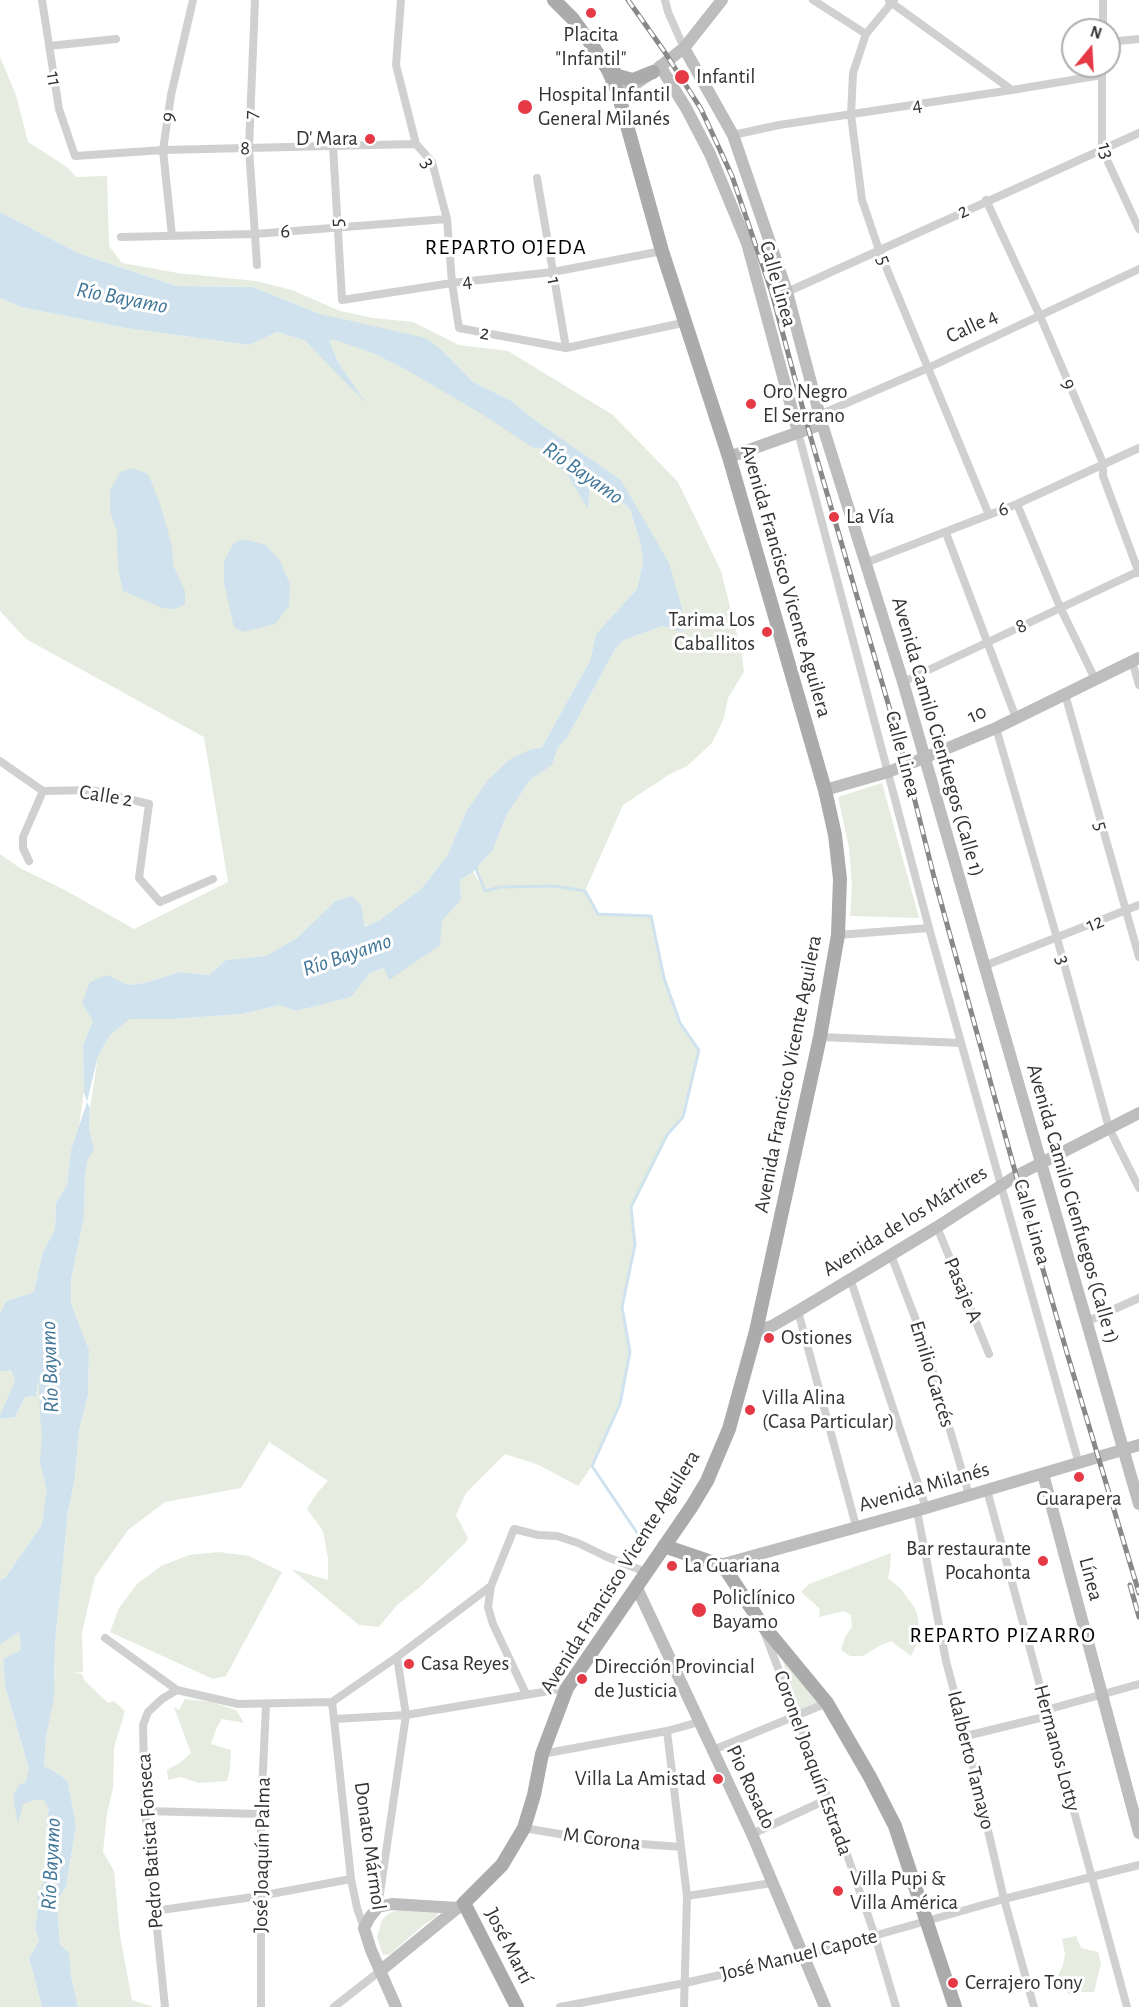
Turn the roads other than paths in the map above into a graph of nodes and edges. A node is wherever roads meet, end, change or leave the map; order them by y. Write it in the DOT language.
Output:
graph roads {
  1 [pos="42,0"];
  2 [pos="193,0"];
  3 [pos="255,0"];
  4 [pos="401,0"];
  5 [pos="554,0"];
  6 [pos="665,0"];
  7 [pos="722,0"];
  8 [pos="813,0"];
  9 [pos="1103,0"];
  10 [pos="891,1"];
  11 [pos="1103,18"];
  12 [pos="866,34"];
  13 [pos="116,39"];
  14 [pos="1139,39"];
  15 [pos="1121,41"];
  16 [pos="49,46"];
  17 [pos="684,48"];
  18 [pos="603,61"];
  19 [pos="656,69"];
  20 [pos="1066,78"];
  21 [pos="1102,78"];
  22 [pos="1012,90"];
  23 [pos="618,93"];
  24 [pos="851,114"];
  25 [pos="1139,133"];
  26 [pos="733,135"];
  27 [pos="416,144"];
  28 [pos="333,146"];
  29 [pos="249,148"];
  30 [pos="1102,149"];
  31 [pos="163,150"];
  32 [pos="75,156"];
  33 [pos="537,178"];
  34 [pos="986,200"];
  35 [pos="447,219"];
  36 [pos="338,227"];
  37 [pos="1139,229"];
  38 [pos="255,234"];
  39 [pos="172,236"];
  40 [pos="121,237"];
  41 [pos="879,250"];
  42 [pos="662,251"];
  43 [pos="257,265"];
  44 [pos="1139,269"];
  45 [pos="553,272"];
  46 [pos="452,283"];
  47 [pos="787,292"];
  48 [pos="342,300"];
  49 [pos="1040,316"];
  50 [pos="687,322"];
  51 [pos="459,328"];
  52 [pos="566,348"];
  53 [pos="928,368"];
  54 [pos="821,420"];
  55 [pos="798,432"];
  56 [pos="1139,448"];
  57 [pos="729,457"];
  58 [pos="1103,463"];
  59 [pos="1017,504"];
  60 [pos="989,515"];
  61 [pos="946,533"];
  62 [pos="865,563"];
  63 [pos="1139,572"];
  64 [pos="1060,607"];
  65 [pos="987,643"];
  66 [pos="1136,660"];
  67 [pos="1095,680"];
  68 [pos="903,681"];
  69 [pos="1139,685"];
  70 [pos="1065,694"];
  71 [pos="1016,718"];
  72 [pos="996,728"];
  73 [pos="924,758"];
  74 [pos="0,761"];
  75 [pos="888,772"];
  76 [pos="825,790"];
  77 [pos="43,791"];
  78 [pos="30,861"];
  79 [pos="213,879"];
  80 [pos="1139,905"];
  81 [pos="1125,910"];
  82 [pos="929,928"];
  83 [pos="838,935"];
  84 [pos="1057,938"];
  85 [pos="1139,957"];
  86 [pos="984,966"];
  87 [pos="820,1036"];
  88 [pos="961,1043"];
  89 [pos="1139,1113"];
  90 [pos="1109,1128"];
  91 [pos="1041,1164"];
  92 [pos="1002,1185"];
  93 [pos="1139,1188"];
  94 [pos="937,1227"];
  95 [pos="891,1255"];
  96 [pos="850,1278"];
  97 [pos="1139,1298"];
  98 [pos="798,1311"];
  99 [pos="1086,1322"];
  100 [pos="756,1331"];
  101 [pos="989,1353"];
  102 [pos="1139,1445"];
  103 [pos="1122,1450"];
  104 [pos="1079,1464"];
  105 [pos="1043,1474"];
  106 [pos="987,1490"];
  107 [pos="969,1495"];
  108 [pos="1139,1504"];
  109 [pos="922,1510"];
  110 [pos="856,1526"];
  111 [pos="663,1546"];
  112 [pos="720,1565"];
  113 [pos="646,1572"];
  114 [pos="491,1586"];
  115 [pos="636,1586"];
  116 [pos="761,1623"];
  117 [pos="105,1638"];
  118 [pos="397,1657"];
  119 [pos="1139,1684"];
  120 [pos="567,1688"];
  121 [pos="177,1690"];
  122 [pos="526,1694"];
  123 [pos="1101,1694"];
  124 [pos="332,1702"];
  125 [pos="827,1703"];
  126 [pos="266,1704"];
  127 [pos="1047,1713"];
  128 [pos="406,1715"];
  129 [pos="796,1716"];
  130 [pos="334,1719"];
  131 [pos="699,1722"];
  132 [pos="667,1731"];
  133 [pos="966,1736"];
  134 [pos="713,1750"];
  135 [pos="542,1754"];
  136 [pos="828,1799"];
  137 [pos="145,1811"];
  138 [pos="261,1814"];
  139 [pos="524,1828"];
  140 [pos="1139,1833"];
  141 [pos="752,1834"];
  142 [pos="681,1847"];
  143 [pos="1139,1866"];
  144 [pos="1092,1877"];
  145 [pos="351,1879"];
  146 [pos="772,1883"];
  147 [pos="260,1896"];
  148 [pos="687,1896"];
  149 [pos="1004,1899"];
  150 [pos="461,1905"];
  151 [pos="378,1907"];
  152 [pos="154,1911"];
  153 [pos="927,1920"];
  154 [pos="364,1928"];
  155 [pos="875,1936"];
  156 [pos="803,1956"];
  157 [pos="380,1971"];
  158 [pos="685,1983"];
  159 [pos="165,2007"];
  160 [pos="261,2007"];
  161 [pos="334,2007"];
  162 [pos="396,2007"];
  163 [pos="517,2007"];
  164 [pos="560,2007"];
  165 [pos="684,2007"];
  166 [pos="825,2007"];
  167 [pos="896,2007"];
  168 [pos="955,2007"];
  169 [pos="1034,2007"];
  170 [pos="1127,2007"];
  1 -- 16 [label="street, 11"];
  2 -- 31 [label="street, 9"];
  3 -- 29 [label="street, 7"];
  4 -- 27 [label="street, 3"];
  5 -- 18 [label="main road, Avenida Francisco Vicente Aguilera"];
  6 -- 17 [label="street"];
  7 -- 17 [label="street"];
  8 -- 12 [label="street"];
  9 -- 11 [label="street"];
  10 -- 12 [label="street, 5"];
  10 -- 22 [label="street"];
  12 -- 24 [label="street, 5"];
  13 -- 16 [label="street"];
  14 -- 15 [label="street"];
  16 -- 32 [label="street, 11"];
  17 -- 19 [label="street"];
  17 -- 26 [label="street, Avenida Camilo Cienfuegos (Calle 1)"];
  18 -- 19 [label="main road"];
  18 -- 23 [label="main road, Avenida Francisco Vicente Aguilera"];
  19 -- 23 [label="street"];
  19 -- 55 [label="street, Calle Linea"];
  20 -- 22 [label="street, 4"];
  21 -- 30 [label="street, 13"];
  22 -- 24 [label="street, 4"];
  23 -- 42 [label="main road, Avenida Francisco Vicente Aguilera"];
  24 -- 26 [label="street, 4"];
  24 -- 41 [label="street, 5"];
  25 -- 30 [label="street, 2"];
  26 -- 47 [label="street, Avenida Camilo Cienfuegos (Calle 1)"];
  27 -- 28 [label="street, 8"];
  27 -- 35 [label="street, 3"];
  28 -- 29 [label="street, 8"];
  28 -- 36 [label="street, 5"];
  29 -- 31 [label="street, 8"];
  29 -- 38 [label="street, 7"];
  30 -- 34 [label="street, 2"];
  30 -- 37 [label="street, 13"];
  31 -- 32 [label="street, 8"];
  31 -- 39 [label="street, 9"];
  33 -- 45 [label="street, 1"];
  34 -- 41 [label="street, 2"];
  34 -- 49 [label="street, 9"];
  35 -- 36 [label="street, 6"];
  35 -- 46 [label="street, 3"];
  36 -- 38 [label="street, 6"];
  36 -- 48 [label="street, 5"];
  38 -- 39 [label="street, 6"];
  38 -- 43 [label="street, 7"];
  39 -- 40 [label="street, 6"];
  41 -- 47 [label="street, 2"];
  41 -- 53 [label="street, 5"];
  42 -- 45 [label="street, 4"];
  42 -- 50 [label="main road, Avenida Francisco Vicente Aguilera"];
  44 -- 49 [label="street, Calle 4"];
  45 -- 46 [label="street, 4"];
  45 -- 52 [label="street, 1"];
  46 -- 48 [label="street, 4"];
  46 -- 51 [label="street, 3"];
  47 -- 54 [label="street, Avenida Camilo Cienfuegos (Calle 1)"];
  49 -- 53 [label="street, Calle 4"];
  49 -- 58 [label="street, 9"];
  50 -- 52 [label="street, 2"];
  50 -- 57 [label="main road, Avenida Francisco Vicente Aguilera"];
  51 -- 52 [label="street, 2"];
  53 -- 54 [label="street, Calle 4"];
  53 -- 60 [label="street, 5"];
  54 -- 55 [label="street, Calle 4"];
  54 -- 62 [label="street, Avenida Camilo Cienfuegos (Calle 1)"];
  55 -- 57 [label="street, Calle 4"];
  55 -- 75 [label="street, Calle Linea"];
  56 -- 58 [label="street, 6"];
  57 -- 76 [label="main road, Avenida Francisco Vicente Aguilera"];
  58 -- 59 [label="street, 6"];
  58 -- 63 [label="street, 9"];
  59 -- 60 [label="street, 6"];
  59 -- 64 [label="street"];
  60 -- 61 [label="street, 6"];
  61 -- 62 [label="street, 6"];
  61 -- 65 [label="street"];
  62 -- 68 [label="street, Avenida Camilo Cienfuegos (Calle 1)"];
  63 -- 64 [label="street, 8"];
  64 -- 65 [label="street, 8"];
  64 -- 67 [label="street"];
  65 -- 68 [label="street, 8"];
  65 -- 71 [label="street"];
  66 -- 67 [label="street, 10"];
  66 -- 69 [label="street"];
  67 -- 70 [label="street, 10"];
  68 -- 73 [label="street, Avenida Camilo Cienfuegos (Calle 1)"];
  70 -- 71 [label="street, 10"];
  70 -- 81 [label="street, 5"];
  71 -- 72 [label="street, 10"];
  72 -- 73 [label="street, 10"];
  72 -- 84 [label="street, 3"];
  73 -- 75 [label="street, 10"];
  73 -- 86 [label="street, Avenida Camilo Cienfuegos (Calle 1)"];
  74 -- 77 [label="street"];
  75 -- 76 [label="street, 10"];
  75 -- 82 [label="street, Calle Linea"];
  76 -- 83 [label="main road, Avenida Francisco Vicente Aguilera"];
  77 -- 78 [label="street"];
  77 -- 79 [label="street, Calle 2"];
  80 -- 81 [label="street, 12"];
  81 -- 84 [label="street, 12"];
  81 -- 85 [label="street, 5"];
  82 -- 83 [label="street"];
  82 -- 88 [label="street, Calle Linea"];
  83 -- 87 [label="main road, Avenida Francisco Vicente Aguilera"];
  84 -- 86 [label="street, 12"];
  84 -- 90 [label="street, 3"];
  86 -- 91 [label="street, Avenida Camilo Cienfuegos (Calle 1)"];
  87 -- 88 [label="street"];
  87 -- 100 [label="main road, Avenida Francisco Vicente Aguilera"];
  88 -- 92 [label="street, Calle Linea"];
  89 -- 90 [label="street, Avenida de los Mártires"];
  90 -- 91 [label="street, Avenida de los Mártires"];
  90 -- 93 [label="street, 3"];
  91 -- 92 [label="street, Avenida de los Mártires"];
  91 -- 99 [label="street, Avenida Camilo Cienfuegos (Calle 1)"];
  92 -- 94 [label="street, Avenida de los Mártires"];
  92 -- 104 [label="street, Calle Linea"];
  94 -- 95 [label="street, Avenida de los Mártires"];
  94 -- 101 [label="street, Pasaje A"];
  95 -- 96 [label="street, Avenida de los Mártires"];
  95 -- 107 [label="street, Emilio Garcés"];
  96 -- 98 [label="street, Avenida de los Mártires"];
  96 -- 109 [label="street, Idalberto Tamayo"];
  97 -- 99 [label="street"];
  98 -- 100 [label="street, Avenida de los Mártires"];
  98 -- 110 [label="street"];
  99 -- 103 [label="street, Avenida Camilo Cienfuegos (Calle 1)"];
  100 -- 111 [label="main road, Avenida Francisco Vicente Aguilera"];
  102 -- 103 [label="street, Avenida Milanés"];
  103 -- 104 [label="street, Avenida Milanés"];
  103 -- 108 [label="street, Avenida Camilo Cienfuegos (Calle 1)"];
  104 -- 105 [label="street, Avenida Milanés"];
  105 -- 106 [label="street, Avenida Milanés"];
  105 -- 123 [label="street, Línea"];
  106 -- 107 [label="street, Avenida Milanés"];
  106 -- 127 [label="street, Hermanos Lotty"];
  107 -- 109 [label="street, Avenida Milanés"];
  109 -- 110 [label="street, Avenida Milanés"];
  109 -- 133 [label="street, Idalberto Tamayo"];
  110 -- 112 [label="street, Avenida Milanés"];
  111 -- 112 [label="main road"];
  111 -- 113 [label="main road, Avenida Francisco Vicente Aguilera"];
  112 -- 116 [label="main road"];
  113 -- 114 [label="street"];
  113 -- 115 [label="main road, Avenida Francisco Vicente Aguilera"];
  114 -- 118 [label="street"];
  114 -- 122 [label="street"];
  115 -- 120 [label="main road, Avenida Francisco Vicente Aguilera"];
  115 -- 131 [label="street, Pio Rosado"];
  116 -- 125 [label="main road"];
  116 -- 129 [label="street, Coronel Joaquín Estrada"];
  117 -- 121 [label="street"];
  118 -- 124 [label="street"];
  118 -- 128 [label="street"];
  119 -- 123 [label="street"];
  120 -- 122 [label="street"];
  120 -- 135 [label="main road, Avenida Francisco Vicente Aguilera"];
  121 -- 126 [label="street"];
  121 -- 137 [label="street, Pedro Batista Fonseca"];
  122 -- 128 [label="street"];
  123 -- 127 [label="street"];
  123 -- 140 [label="street, Línea"];
  124 -- 126 [label="street"];
  124 -- 130 [label="street, Donato Mármol"];
  125 -- 129 [label="street"];
  125 -- 153 [label="main road"];
  126 -- 138 [label="street, José Joaquín Palma"];
  127 -- 133 [label="street"];
  127 -- 144 [label="street, Hermanos Lotty"];
  128 -- 130 [label="street"];
  128 -- 151 [label="street"];
  129 -- 134 [label="street"];
  129 -- 136 [label="street, Coronel Joaquín Estrada"];
  130 -- 145 [label="street, Donato Mármol"];
  131 -- 132 [label="street"];
  131 -- 134 [label="street, Pio Rosado"];
  132 -- 135 [label="street"];
  132 -- 142 [label="street"];
  133 -- 149 [label="street, Idalberto Tamayo"];
  134 -- 141 [label="street, Pio Rosado"];
  135 -- 139 [label="main road, Avenida Francisco Vicente Aguilera"];
  136 -- 141 [label="street"];
  136 -- 155 [label="street, Coronel Joaquín Estrada"];
  137 -- 138 [label="street"];
  137 -- 152 [label="street, Pedro Batista Fonseca"];
  138 -- 147 [label="street, José Joaquín Palma"];
  139 -- 142 [label="street, M Corona"];
  139 -- 150 [label="main road, Avenida Francisco Vicente Aguilera"];
  141 -- 146 [label="street, Pio Rosado"];
  142 -- 148 [label="street"];
  143 -- 144 [label="street, José Manuel Capote"];
  144 -- 149 [label="street, José Manuel Capote"];
  144 -- 170 [label="street, Hermanos Lotty"];
  145 -- 147 [label="street"];
  145 -- 154 [label="street, Donato Mármol"];
  146 -- 148 [label="street"];
  146 -- 156 [label="street, Pio Rosado"];
  147 -- 152 [label="street"];
  147 -- 160 [label="street, José Joaquín Palma"];
  148 -- 158 [label="street"];
  149 -- 153 [label="street, José Manuel Capote"];
  149 -- 169 [label="street, Idalberto Tamayo"];
  150 -- 151 [label="street"];
  150 -- 157 [label="street, Avenida Francisco Vicente Aguilera"];
  150 -- 163 [label="main road, José Martí"];
  151 -- 154 [label="street"];
  152 -- 159 [label="street, Pedro Batista Fonseca"];
  153 -- 155 [label="street, José Manuel Capote"];
  153 -- 168 [label="main road"];
  154 -- 157 [label="street, Donato Mármol"];
  155 -- 156 [label="street, José Manuel Capote"];
  155 -- 167 [label="street, Coronel Joaquín Estrada"];
  156 -- 158 [label="street, José Manuel Capote"];
  156 -- 166 [label="street, Pio Rosado"];
  157 -- 161 [label="street, Avenida Francisco Vicente Aguilera"];
  157 -- 162 [label="street, Donato Mármol"];
  158 -- 164 [label="street, José Manuel Capote"];
  158 -- 165 [label="street"];
}
